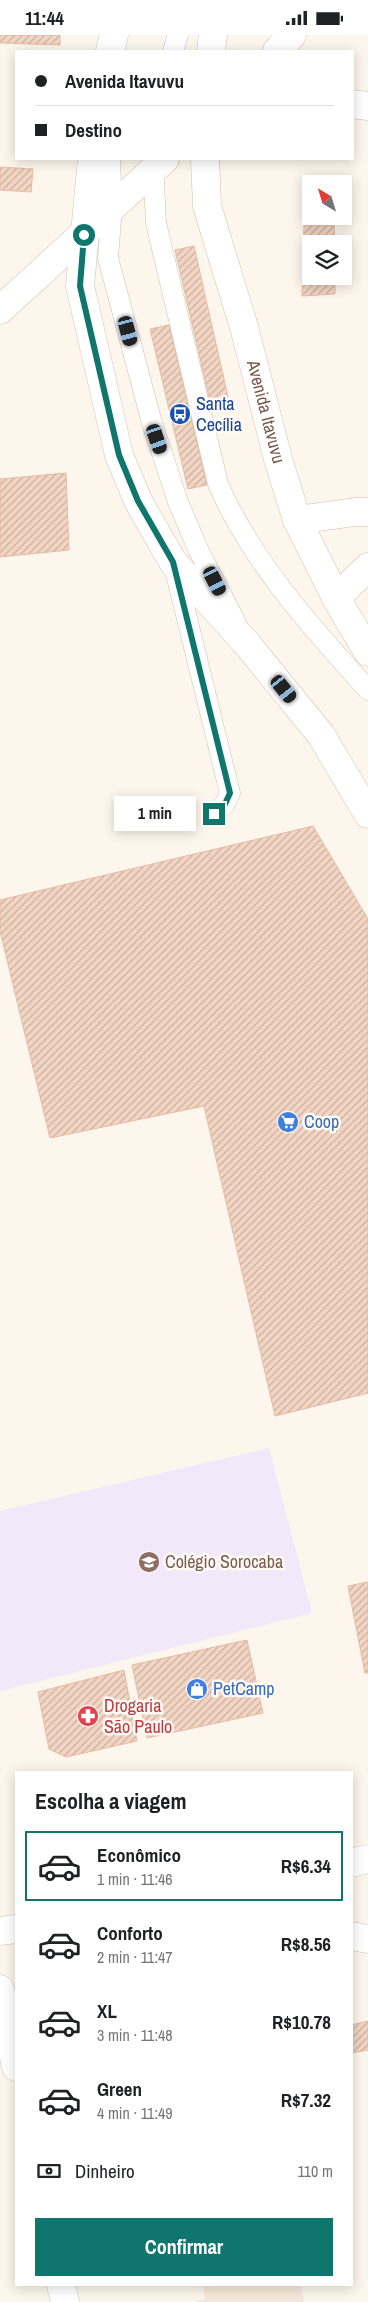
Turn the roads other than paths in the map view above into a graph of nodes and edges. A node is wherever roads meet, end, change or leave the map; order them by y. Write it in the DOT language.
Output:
graph roads {
  1 [pos="114,35"];
  2 [pos="178,35"];
  3 [pos="213,35"];
  4 [pos="292,35"];
  5 [pos="110,50"];
  6 [pos="173,50"];
  7 [pos="211,50"];
  8 [pos="278,50"];
  9 [pos="354,105"];
  10 [pos="368,106"];
  11 [pos="92,160"];
  12 [pos="110,160"];
  13 [pos="205,160"];
  14 [pos="157,163"];
  15 [pos="112,208"];
  16 [pos="84,235"];
  17 [pos="0,310"];
  18 [pos="368,512"];
  19 [pos="296,520"];
  20 [pos="173,562"];
  21 [pos="368,567"];
  22 [pos="336,598"];
  23 [pos="247,644"];
  24 [pos="368,652"];
  25 [pos="368,690"];
  26 [pos="214,814"];
  27 [pos="368,814"];
  28 [pos="368,1859"];
  29 [pos="353,1863"];
  30 [pos="368,1875"];
  31 [pos="353,1876"];
  32 [pos="15,1929"];
  33 [pos="0,1931"];
  34 [pos="368,1932"];
  35 [pos="353,1936"];
  36 [pos="353,1936"];
  37 [pos="368,1939"];
  38 [pos="5,2000"];
  39 [pos="15,2061"];
  40 [pos="61,2286"];
  41 [pos="65,2302"];
  1 -- 5 [label="main road"];
  2 -- 6 [label="lane"];
  3 -- 7 [label="main road"];
  4 -- 8 [label="main road"];
  9 -- 10 [label="main road"];
  11 -- 16 [label="main road"];
  12 -- 15 [label="lane"];
  13 -- 19 [label="main road, Avenida Itavuvu"];
  14 -- 15 [label="main road"];
  14 -- 25 [label="lane"];
  15 -- 16 [label="main road"];
  15 -- 23 [label="lane"];
  16 -- 17 [label="main road"];
  16 -- 20 [label="main road"];
  18 -- 19 [label="main road"];
  19 -- 22 [label="main road, Avenida Itavuvu"];
  20 -- 23 [label="main road"];
  20 -- 26 [label="lane"];
  21 -- 22 [label="main road"];
  22 -- 24 [label="main road, Avenida Itavuvu"];
  23 -- 27 [label="main road"];
  28 -- 29 [label="main road"];
  30 -- 31 [label="main road"];
  32 -- 33 [label="main road"];
  34 -- 35 [label="main road"];
  36 -- 37 [label="main road"];
  38 -- 39 [label="main road"];
  40 -- 41 [label="main road"];
}
